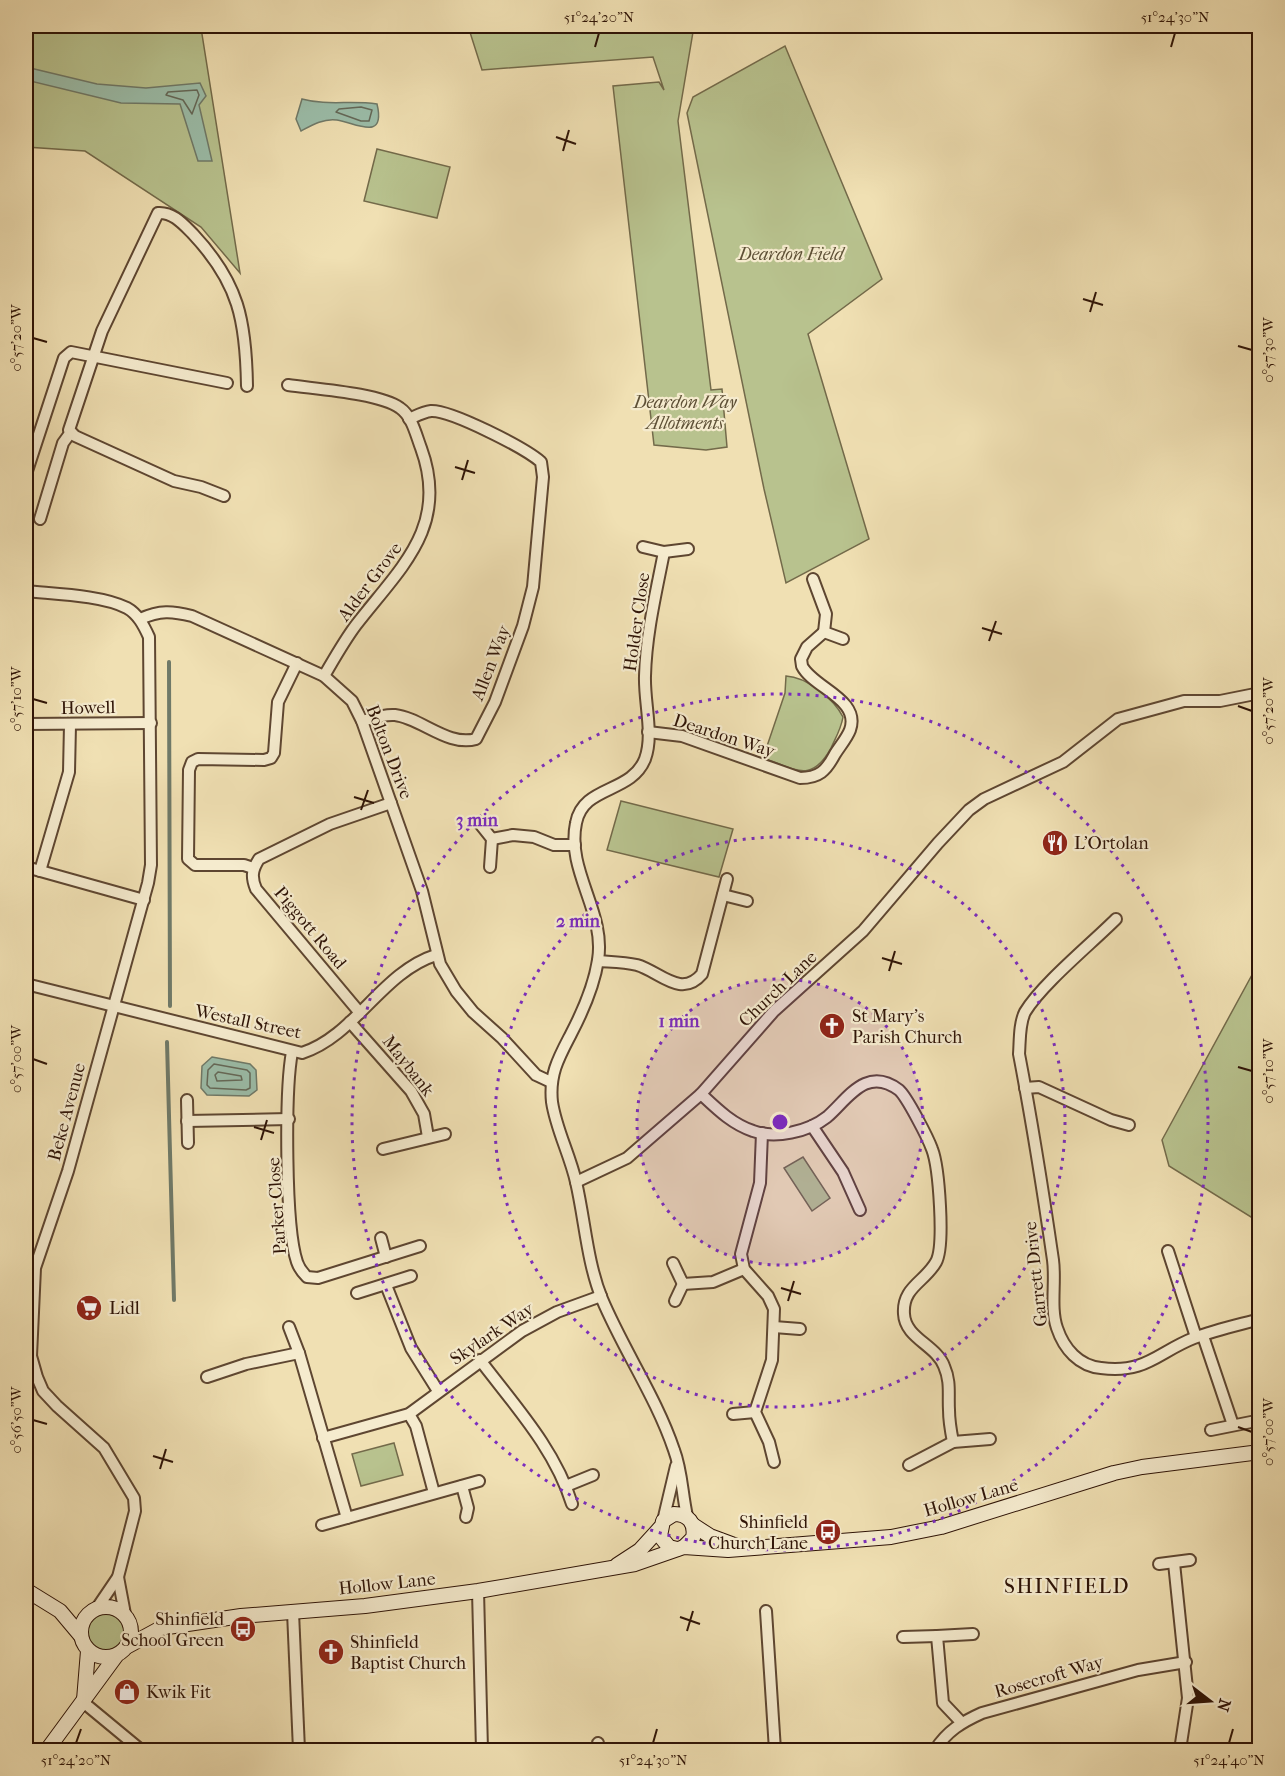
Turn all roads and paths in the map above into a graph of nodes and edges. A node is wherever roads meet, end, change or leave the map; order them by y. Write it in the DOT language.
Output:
graph roads {
  1 [pos="93,354"];
  2 [pos="227,383"];
  3 [pos="288,385"];
  4 [pos="247,386"];
  5 [pos="410,419"];
  6 [pos="71,432"];
  7 [pos="26,474"];
  8 [pos="225,496"];
  9 [pos="40,519"];
  10 [pos="643,547"];
  11 [pos="688,549"];
  12 [pos="664,552"];
  13 [pos="813,579"];
  14 [pos="26,591"];
  15 [pos="140,619"];
  16 [pos="824,632"];
  17 [pos="843,639"];
  18 [pos="297,663"];
  19 [pos="324,676"];
  20 [pos="1260,693"];
  21 [pos="362,721"];
  22 [pos="151,723"];
  23 [pos="26,724"];
  24 [pos="70,724"];
  25 [pos="648,732"];
  26 [pos="391,803"];
  27 [pos="480,824"];
  28 [pos="492,839"];
  29 [pos="575,845"];
  30 [pos="26,867"];
  31 [pos="490,867"];
  32 [pos="253,868"];
  33 [pos="40,871"];
  34 [pos="727,879"];
  35 [pos="723,895"];
  36 [pos="144,900"];
  37 [pos="747,901"];
  38 [pos="1116,919"];
  39 [pos="436,955"];
  40 [pos="598,961"];
  41 [pos="26,984"];
  42 [pos="112,1006"];
  43 [pos="360,1013"];
  44 [pos="350,1022"];
  45 [pos="292,1052"];
  46 [pos="551,1082"];
  47 [pos="1026,1088"];
  48 [pos="701,1094"];
  49 [pos="187,1100"];
  50 [pos="289,1119"];
  51 [pos="187,1121"];
  52 [pos="1129,1125"];
  53 [pos="812,1126"];
  54 [pos="762,1133"];
  55 [pos="446,1134"];
  56 [pos="428,1137"];
  57 [pos="188,1143"];
  58 [pos="383,1149"];
  59 [pos="576,1182"];
  60 [pos="860,1209"];
  61 [pos="381,1238"];
  62 [pos="420,1246"];
  63 [pos="1168,1251"];
  64 [pos="386,1257"];
  65 [pos="674,1263"];
  66 [pos="744,1269"];
  67 [pos="411,1276"];
  68 [pos="683,1284"];
  69 [pos="386,1285"];
  70 [pos="357,1293"];
  71 [pos="601,1296"];
  72 [pos="675,1301"];
  73 [pos="1260,1319"];
  74 [pos="289,1327"];
  75 [pos="774,1327"];
  76 [pos="800,1329"];
  77 [pos="1199,1337"];
  78 [pos="299,1353"];
  79 [pos="480,1360"];
  80 [pos="207,1377"];
  81 [pos="438,1391"];
  82 [pos="755,1412"];
  83 [pos="409,1414"];
  84 [pos="733,1414"];
  85 [pos="1256,1421"];
  86 [pos="1233,1425"];
  87 [pos="1211,1430"];
  88 [pos="323,1438"];
  89 [pos="990,1439"];
  90 [pos="953,1442"];
  91 [pos="1260,1442"];
  92 [pos="1260,1452"];
  93 [pos="1206,1458"];
  94 [pos="774,1462"];
  95 [pos="677,1463"];
  96 [pos="909,1465"];
  97 [pos="593,1475"];
  98 [pos="479,1481"];
  99 [pos="462,1486"];
  100 [pos="566,1486"];
  101 [pos="434,1493"];
  102 [pos="572,1504"];
  103 [pos="466,1517"];
  104 [pos="347,1518"];
  105 [pos="690,1521"];
  106 [pos="662,1524"];
  107 [pos="322,1525"];
  108 [pos="681,1548"];
  109 [pos="741,1548"];
  110 [pos="1190,1560"];
  111 [pos="1174,1563"];
  112 [pos="1159,1564"];
  113 [pos="615,1566"];
  114 [pos="118,1577"];
  115 [pos="26,1590"];
  116 [pos="478,1591"];
  117 [pos="94,1610"];
  118 [pos="60,1611"];
  119 [pos="766,1611"];
  120 [pos="293,1612"];
  121 [pos="126,1616"];
  122 [pos="161,1628"];
  123 [pos="973,1634"];
  124 [pos="937,1635"];
  125 [pos="81,1636"];
  126 [pos="903,1637"];
  127 [pos="128,1646"];
  128 [pos="88,1651"];
  129 [pos="116,1656"];
  130 [pos="1186,1662"];
  131 [pos="83,1702"];
  132 [pos="961,1722"];
  133 [pos="47,1750"];
  134 [pos="141,1750"];
  135 [pos="299,1750"];
  136 [pos="482,1750"];
  137 [pos="775,1750"];
  138 [pos="935,1750"];
  139 [pos="1180,1750"];
  1 -- 2 [label="street"];
  1 -- 4 [label="street"];
  1 -- 6 [label="street"];
  1 -- 7 [label="street"];
  3 -- 5 [label="street"];
  5 -- 19 [label="street, Alder Grove"];
  5 -- 21 [label="street, Allen Way"];
  6 -- 8 [label="street"];
  6 -- 9 [label="street"];
  10 -- 12 [label="street, Holder Close"];
  11 -- 12 [label="street, Holder Close"];
  12 -- 25 [label="street, Holder Close"];
  13 -- 16 [label="street"];
  14 -- 15 [label="street"];
  15 -- 18 [label="street, Bolton Drive"];
  15 -- 22 [label="street, Beke Avenue"];
  16 -- 17 [label="street"];
  16 -- 25 [label="street, Deardon Way"];
  18 -- 19 [label="street, Bolton Drive"];
  18 -- 32 [label="street"];
  19 -- 21 [label="street, Bolton Drive"];
  20 -- 48 [label="street, Church Lane"];
  21 -- 26 [label="street, Bolton Drive"];
  22 -- 24 [label="street, Howell"];
  22 -- 36 [label="street, Beke Avenue"];
  23 -- 24 [label="street, Howell"];
  24 -- 33 [label="street"];
  25 -- 29 [label="street, Deardon Way"];
  26 -- 32 [label="street"];
  26 -- 39 [label="street, Bolton Drive"];
  27 -- 28 [label="street"];
  28 -- 29 [label="street"];
  28 -- 31 [label="street"];
  29 -- 40 [label="street, Deardon Way"];
  30 -- 33 [label="street"];
  32 -- 43 [label="street, Piggott Road"];
  33 -- 36 [label="street"];
  34 -- 35 [label="street"];
  35 -- 37 [label="street"];
  35 -- 40 [label="street"];
  36 -- 42 [label="street, Beke Avenue"];
  38 -- 47 [label="street, Garrett Drive"];
  39 -- 43 [label="street, Westall Street"];
  39 -- 46 [label="street, Bolton Drive"];
  40 -- 46 [label="street, Deardon Way"];
  41 -- 42 [label="street, Westall Street"];
  42 -- 45 [label="street, Westall Street"];
  42 -- 114 [label="street, Beke Avenue"];
  43 -- 44 [label="street, Westall Street"];
  44 -- 45 [label="street, Westall Street"];
  44 -- 56 [label="street, Maybank"];
  45 -- 50 [label="street, Parker Close"];
  46 -- 59 [label="street, Deardon Way"];
  47 -- 52 [label="street"];
  47 -- 77 [label="street, Garrett Drive"];
  48 -- 54 [label="street"];
  48 -- 59 [label="street, Church Lane"];
  49 -- 51 [label="street"];
  50 -- 51 [label="street"];
  50 -- 64 [label="street, Parker Close"];
  51 -- 57 [label="street"];
  53 -- 54 [label="street"];
  53 -- 60 [label="street"];
  53 -- 90 [label="street"];
  54 -- 66 [label="street"];
  55 -- 56 [label="street"];
  56 -- 58 [label="street"];
  59 -- 71 [label="street"];
  61 -- 64 [label="street"];
  62 -- 64 [label="street, Parker Close"];
  63 -- 77 [label="street"];
  65 -- 68 [label="street"];
  66 -- 68 [label="street"];
  66 -- 75 [label="street"];
  67 -- 69 [label="street"];
  68 -- 72 [label="street"];
  69 -- 70 [label="street"];
  69 -- 81 [label="street"];
  71 -- 79 [label="street, Skylark Way"];
  71 -- 95 [label="street"];
  73 -- 77 [label="street, Garrett Drive"];
  74 -- 78 [label="street"];
  75 -- 76 [label="street"];
  75 -- 82 [label="street"];
  77 -- 86 [label="street"];
  78 -- 80 [label="street"];
  78 -- 88 [label="street"];
  79 -- 81 [label="street, Skylark Way"];
  79 -- 100 [label="street"];
  81 -- 83 [label="street, Skylark Way"];
  82 -- 84 [label="street"];
  82 -- 94 [label="street"];
  83 -- 88 [label="street, Skylark Way"];
  83 -- 101 [label="street"];
  85 -- 86 [label="street"];
  86 -- 87 [label="street"];
  88 -- 104 [label="street"];
  89 -- 90 [label="street"];
  90 -- 96 [label="street"];
  91 -- 93 [label="main road, Hollow Lane"];
  92 -- 93 [label="main road, Hollow Lane"];
  93 -- 109 [label="main road, Hollow Lane"];
  95 -- 105 [label="street"];
  95 -- 106 [label="street"];
  97 -- 100 [label="street"];
  98 -- 99 [label="street"];
  99 -- 101 [label="street"];
  99 -- 103 [label="street"];
  100 -- 102 [label="street"];
  101 -- 104 [label="street"];
  104 -- 107 [label="street"];
  105 -- 106 [label="main road"];
  105 -- 108 [label="main road"];
  105 -- 109 [label="main road, Hollow Lane"];
  106 -- 108 [label="main road"];
  106 -- 113 [label="main road, Hollow Lane"];
  108 -- 109 [label="main road, Hollow Lane"];
  108 -- 113 [label="main road, Hollow Lane"];
  110 -- 111 [label="street"];
  111 -- 112 [label="street"];
  111 -- 130 [label="street"];
  113 -- 116 [label="main road, Hollow Lane"];
  114 -- 117 [label="street"];
  114 -- 121 [label="street"];
  115 -- 118 [label="main road"];
  116 -- 120 [label="main road, Hollow Lane"];
  116 -- 136 [label="street"];
  117 -- 118 [label="main road"];
  117 -- 121 [label="main road"];
  117 -- 125 [label="main road"];
  118 -- 125 [label="main road"];
  119 -- 137 [label="street"];
  120 -- 122 [label="main road, Hollow Lane"];
  120 -- 135 [label="street"];
  121 -- 122 [label="main road, Hollow Lane"];
  121 -- 127 [label="main road"];
  122 -- 127 [label="main road, Hollow Lane"];
  123 -- 124 [label="street"];
  124 -- 126 [label="street"];
  124 -- 132 [label="street"];
  125 -- 128 [label="main road"];
  127 -- 129 [label="main road"];
  128 -- 129 [label="main road"];
  128 -- 131 [label="main road"];
  129 -- 131 [label="main road"];
  130 -- 132 [label="street, Rosecroft Way"];
  130 -- 139 [label="street"];
  131 -- 133 [label="main road"];
  131 -- 134 [label="street"];
  132 -- 138 [label="street, Rosecroft Way"];
}
